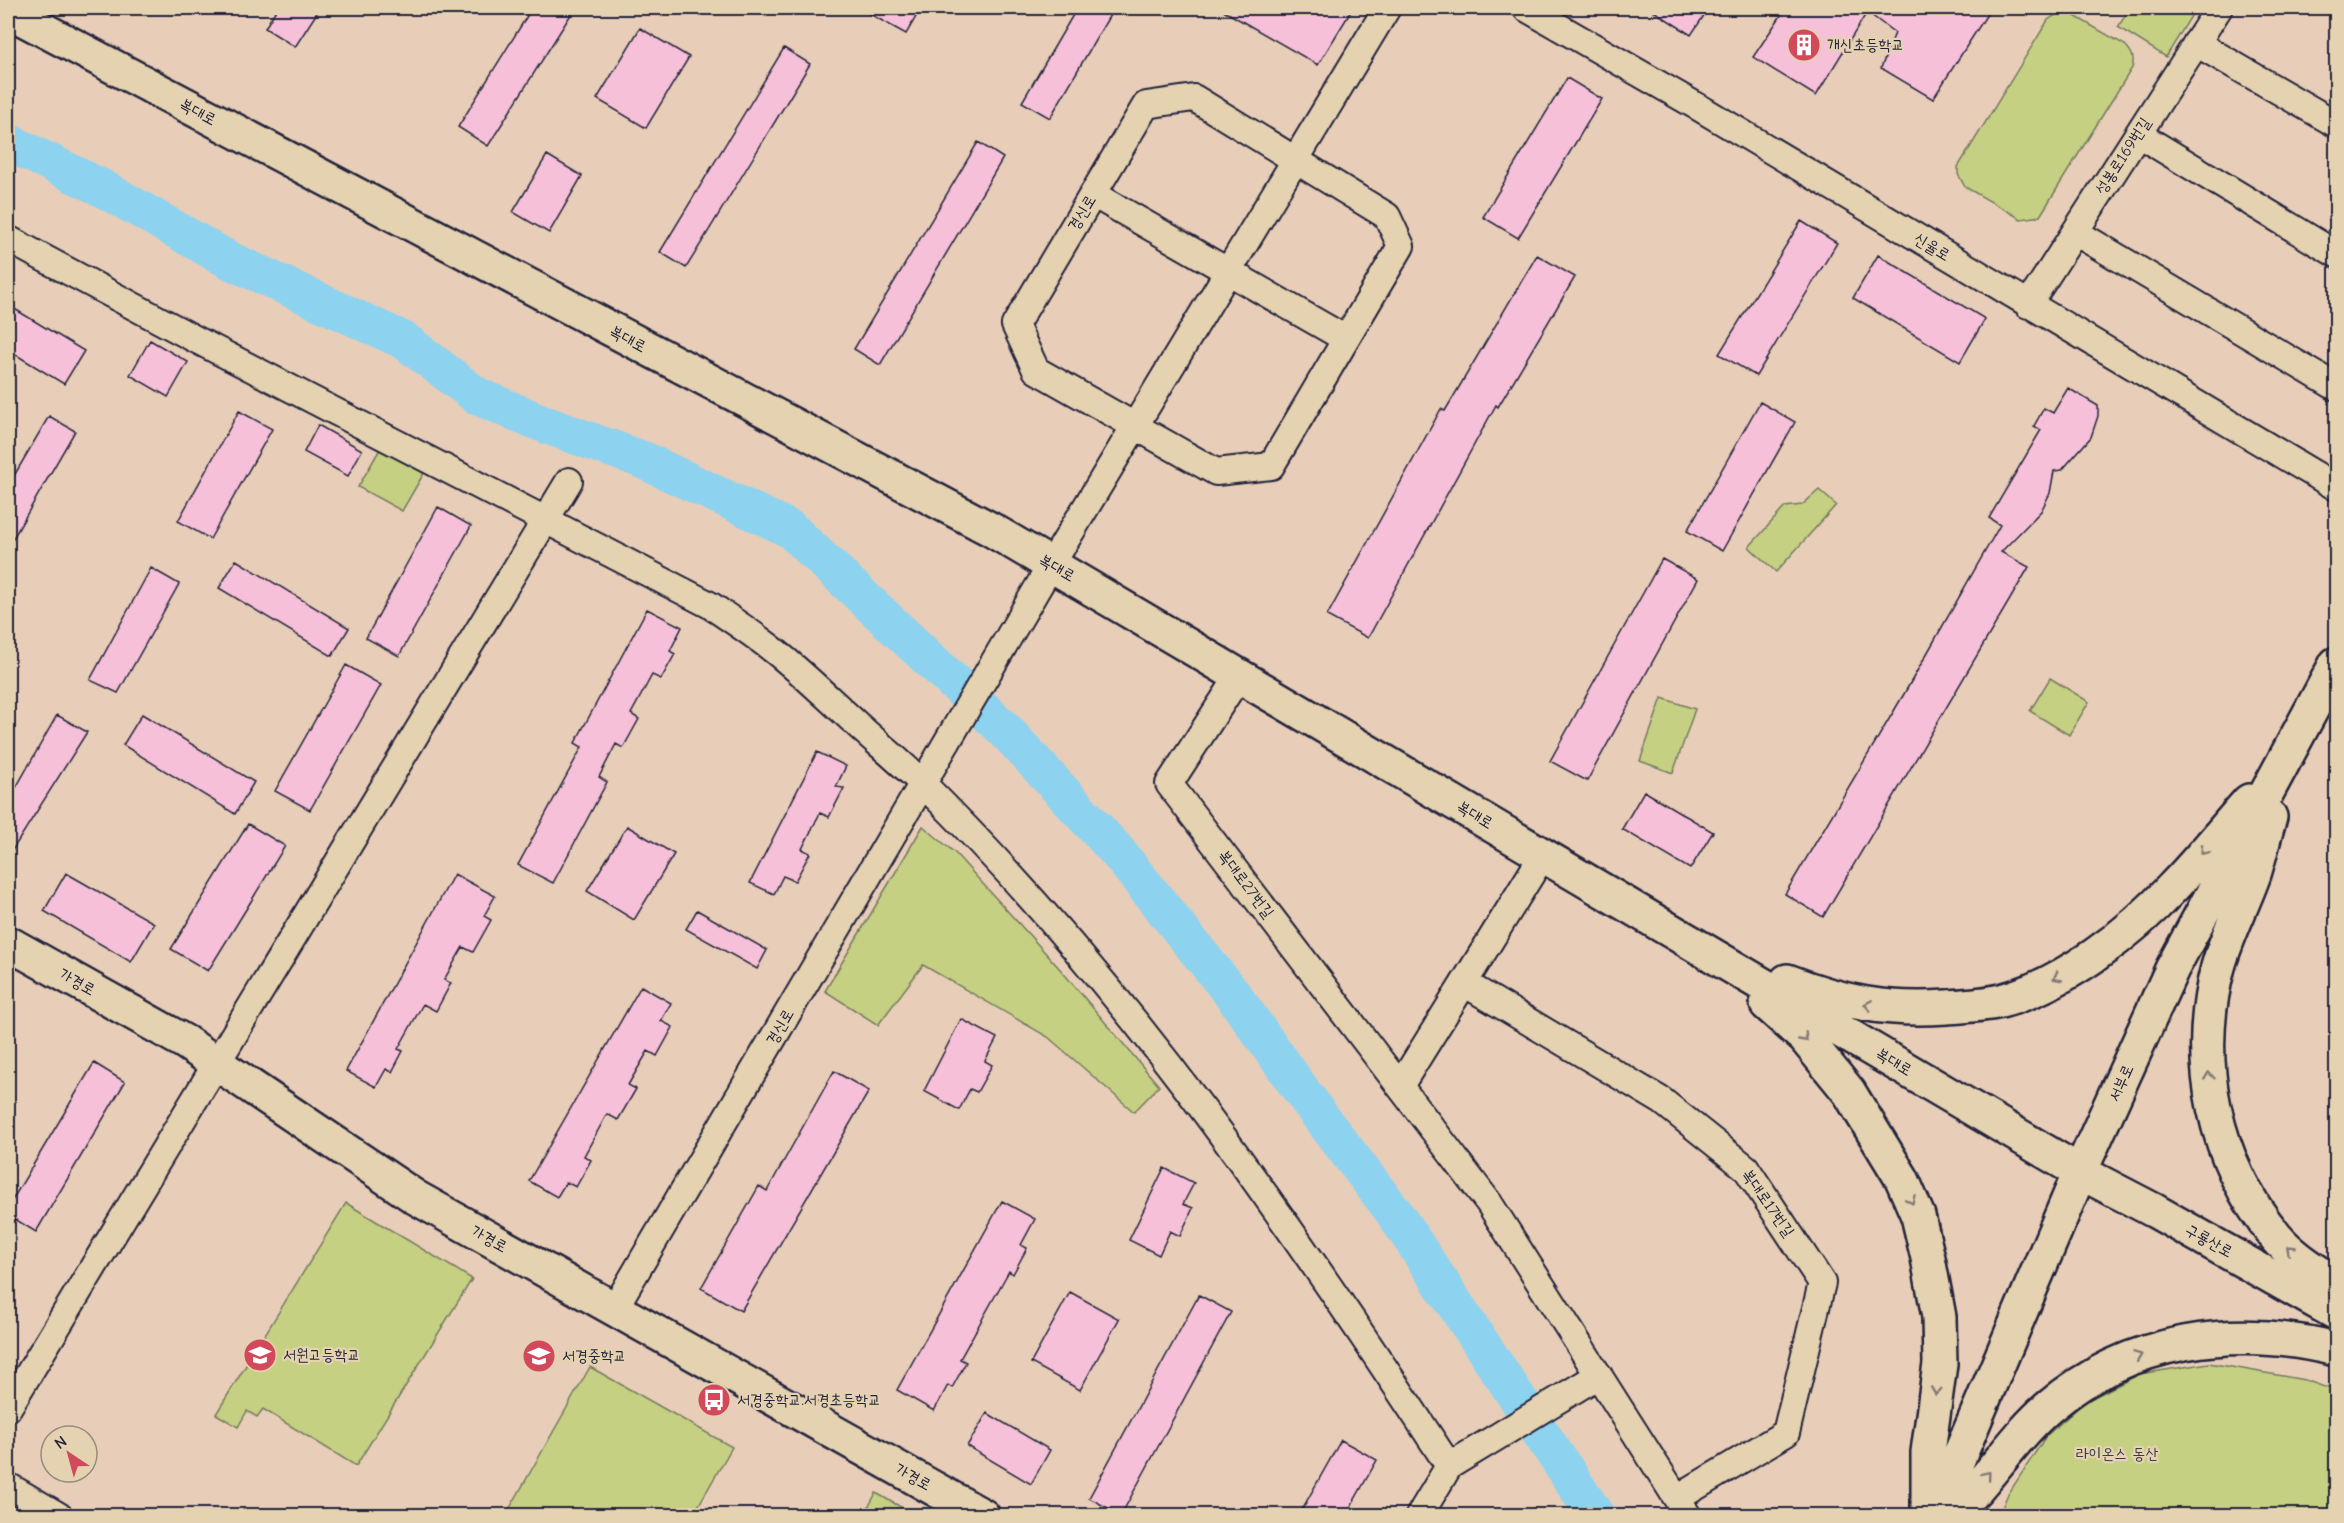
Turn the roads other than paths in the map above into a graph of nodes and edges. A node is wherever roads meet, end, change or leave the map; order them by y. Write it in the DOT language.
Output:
graph roads {
  1 [pos="1387,8"];
  2 [pos="1526,8"];
  3 [pos="2219,8"];
  4 [pos="8,11"];
  5 [pos="2196,43"];
  6 [pos="2337,124"];
  7 [pos="2138,134"];
  8 [pos="1295,160"];
  9 [pos="1093,194"];
  10 [pos="2075,232"];
  11 [pos="8,239"];
  12 [pos="2337,254"];
  13 [pos="1228,271"];
  14 [pos="2028,304"];
  15 [pos="1346,339"];
  16 [pos="2337,387"];
  17 [pos="1135,426"];
  18 [pos="569,481"];
  19 [pos="2337,487"];
  20 [pos="545,520"];
  21 [pos="1051,564"];
  22 [pos="2337,664"];
  23 [pos="1239,676"];
  24 [pos="2285,760"];
  25 [pos="923,783"];
  26 [pos="1543,855"];
  27 [pos="1678,934"];
  28 [pos="8,943"];
  29 [pos="1464,983"];
  30 [pos="216,1064"];
  31 [pos="1400,1086"];
  32 [pos="2080,1172"];
  33 [pos="2337,1284"];
  34 [pos="614,1309"];
  35 [pos="2337,1313"];
  36 [pos="2337,1349"];
  37 [pos="1599,1375"];
  38 [pos="8,1408"];
  39 [pos="1449,1466"];
  40 [pos="8,1486"];
  41 [pos="1683,1507"];
  42 [pos="59,1515"];
  43 [pos="983,1515"];
  44 [pos="1419,1515"];
  45 [pos="1928,1515"];
  46 [pos="1934,1515"];
  47 [pos="1945,1515"];
  1 -- 8 [label="street"];
  2 -- 14 [label="street, 신율로"];
  3 -- 5 [label="street, 성봉로169번길"];
  4 -- 21 [label="street, 복대로"];
  5 -- 6 [label="street"];
  5 -- 7 [label="street, 성봉로169번길"];
  7 -- 10 [label="street, 성봉로169번길"];
  7 -- 12 [label="street"];
  8 -- 9 [label="street, 경신로"];
  8 -- 13 [label="street"];
  8 -- 15 [label="street, 경신로"];
  9 -- 13 [label="street"];
  9 -- 17 [label="street, 경신로"];
  10 -- 14 [label="street, 성봉로169번길"];
  10 -- 16 [label="street"];
  11 -- 20 [label="street"];
  13 -- 15 [label="street"];
  13 -- 17 [label="street"];
  14 -- 19 [label="street, 신율로"];
  15 -- 17 [label="street, 경신로"];
  17 -- 21 [label="street"];
  18 -- 20 [label="street"];
  20 -- 25 [label="street"];
  20 -- 30 [label="street"];
  21 -- 23 [label="street, 복대로"];
  21 -- 25 [label="street, 경신로"];
  22 -- 24 [label="street, 서부로"];
  23 -- 26 [label="street, 복대로"];
  23 -- 31 [label="street, 복대로27번길"];
  24 -- 27 [label="street, one-way"];
  24 -- 32 [label="street, 서부로"];
  33 -- 24 [label="street, one-way"];
  25 -- 34 [label="street, 경신로"];
  25 -- 39 [label="street"];
  26 -- 27 [label="street, 복대로"];
  26 -- 29 [label="street"];
  27 -- 32 [label="street, 복대로"];
  27 -- 45 [label="street, one-way"];
  28 -- 30 [label="street, 가경로"];
  29 -- 31 [label="street"];
  29 -- 41 [label="street, 복대로17번길"];
  30 -- 34 [label="street, 가경로"];
  30 -- 38 [label="street"];
  31 -- 37 [label="street, 복대로17번길"];
  32 -- 35 [label="street, 구룡산로"];
  32 -- 46 [label="street, 서부로"];
  34 -- 43 [label="street, 가경로"];
  47 -- 36 [label="street, one-way"];
  37 -- 39 [label="street"];
  37 -- 41 [label="street, 복대로17번길"];
  39 -- 44 [label="street"];
  40 -- 42 [label="street"];
}
